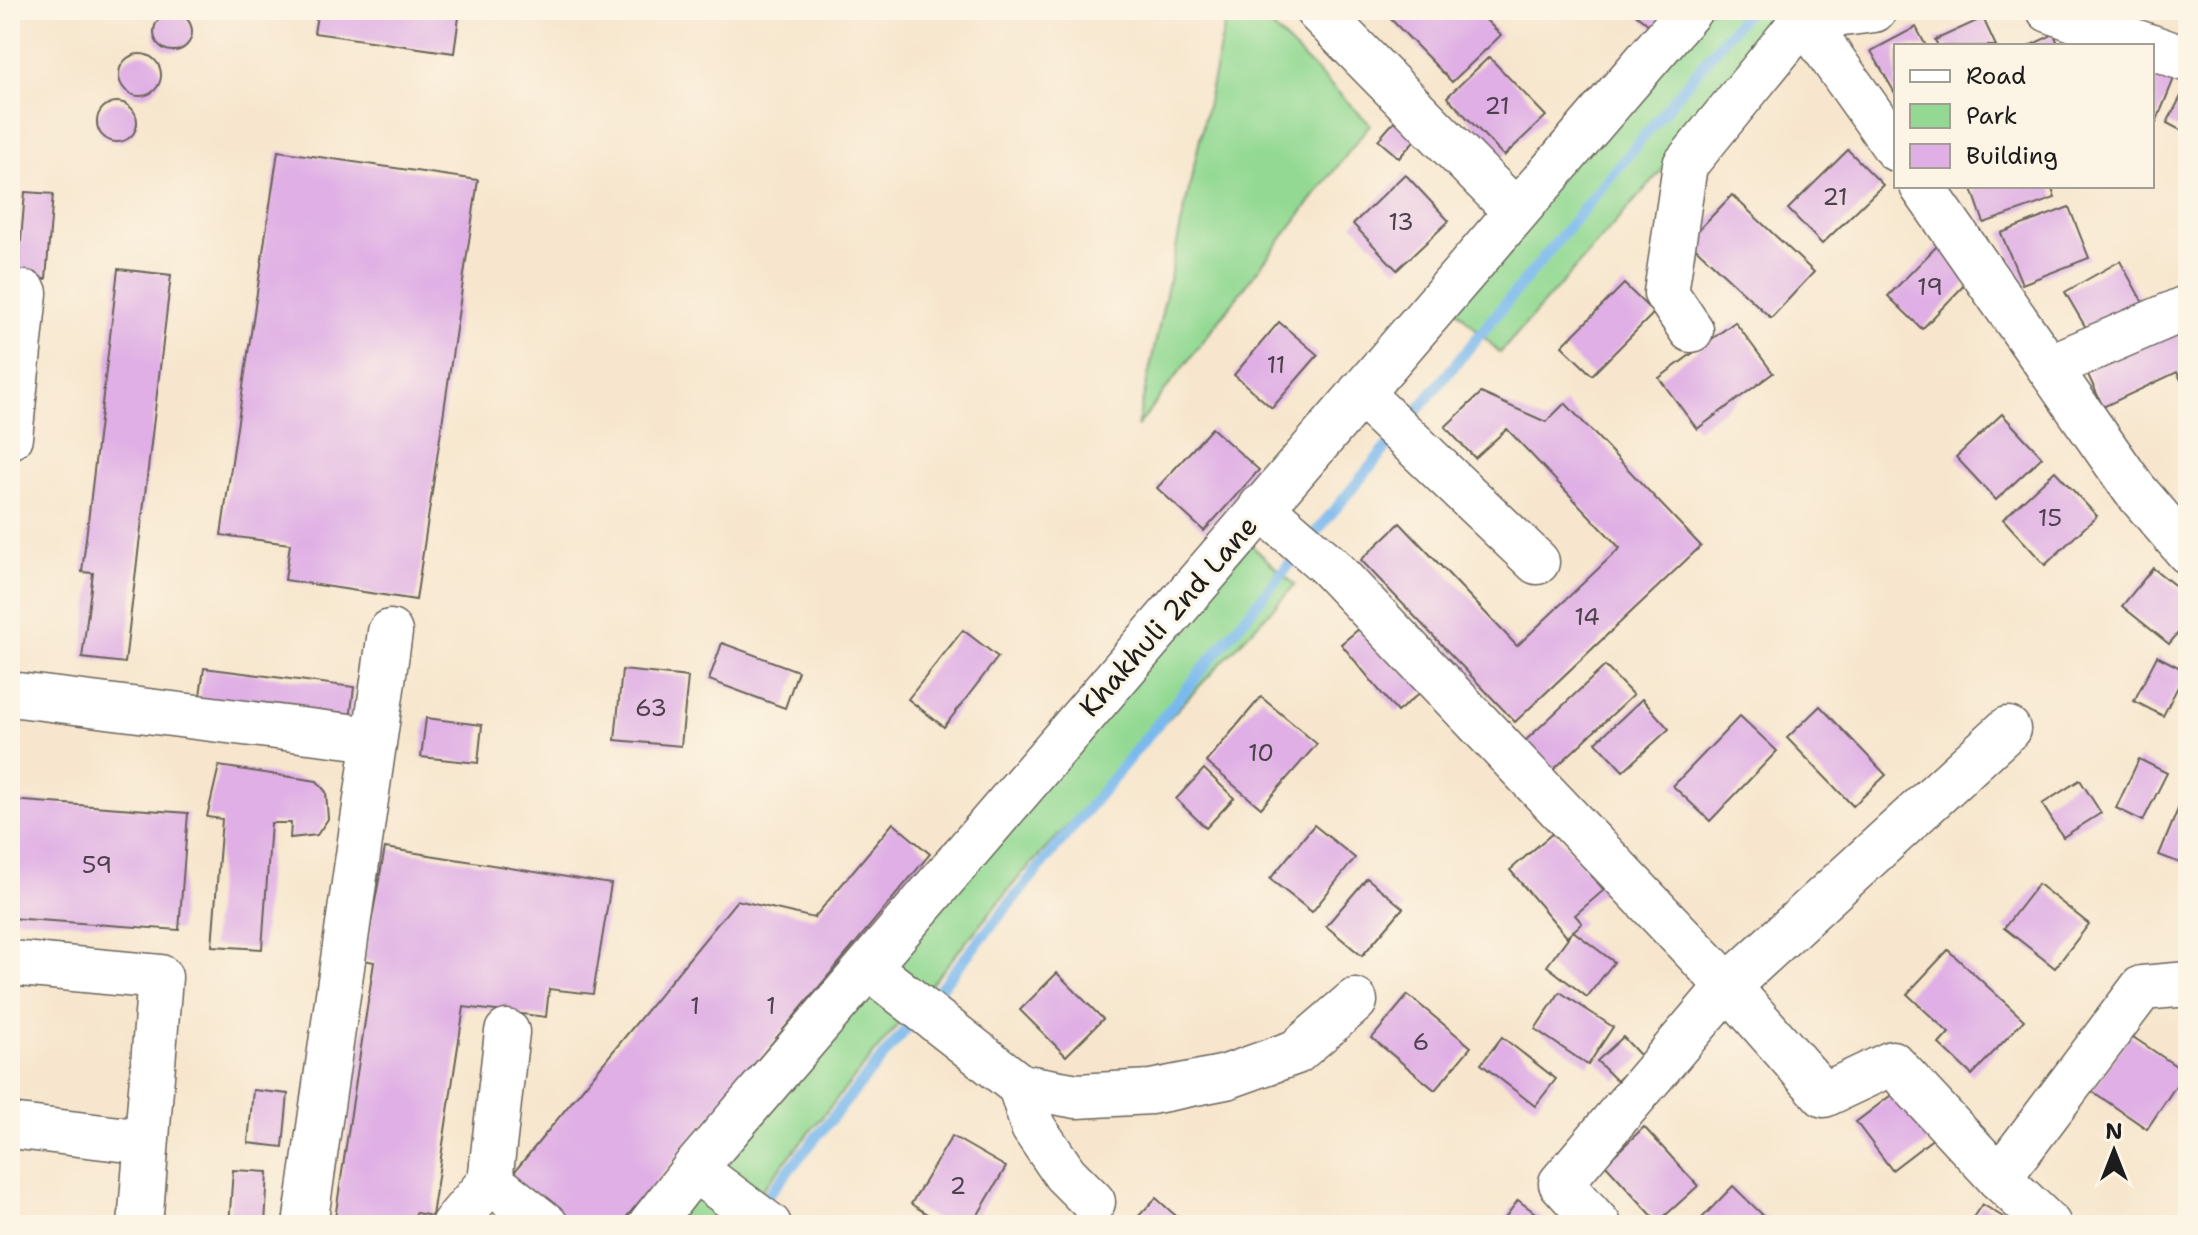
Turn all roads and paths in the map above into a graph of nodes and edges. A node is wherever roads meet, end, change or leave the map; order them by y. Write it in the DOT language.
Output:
graph roads {
  1 [pos="1317,10"];
  2 [pos="1690,10"];
  3 [pos="1874,10"];
  4 [pos="2049,10"];
  5 [pos="1800,14"];
  6 [pos="2142,44"];
  7 [pos="2154,48"];
  8 [pos="2188,60"];
  9 [pos="1894,146"];
  10 [pos="1923,188"];
  11 [pos="1516,212"];
  12 [pos="25,293"];
  13 [pos="2188,307"];
  14 [pos="1691,330"];
  15 [pos="2049,367"];
  16 [pos="1371,404"];
  17 [pos="10,437"];
  18 [pos="1261,507"];
  19 [pos="2188,552"];
  20 [pos="1537,562"];
  21 [pos="390,632"];
  22 [pos="10,694"];
  23 [pos="2008,729"];
  24 [pos="374,739"];
  25 [pos="10,963"];
  26 [pos="868,967"];
  27 [pos="2188,984"];
  28 [pos="1728,986"];
  29 [pos="1355,1001"];
  30 [pos="507,1032"];
  31 [pos="1020,1086"];
  32 [pos="10,1126"];
  33 [pos="146,1142"];
  34 [pos="694,1169"];
  35 [pos="1999,1178"];
  36 [pos="490,1181"];
  37 [pos="1093,1202"];
  38 [pos="140,1225"];
  39 [pos="305,1225"];
  40 [pos="453,1225"];
  41 [pos="546,1225"];
  42 [pos="650,1225"];
  43 [pos="769,1225"];
  44 [pos="1599,1225"];
  45 [pos="2049,1225"];
  1 -- 11 [label="street"];
  2 -- 11 [label="street, Khakhuli 2nd Lane"];
  3 -- 5 [label="street"];
  4 -- 6 [label="street"];
  5 -- 9 [label="street"];
  5 -- 14 [label="street"];
  7 -- 8 [label="street"];
  10 -- 15 [label="street"];
  11 -- 16 [label="street, Khakhuli 2nd Lane"];
  12 -- 17 [label="street"];
  13 -- 15 [label="street"];
  15 -- 19 [label="street"];
  16 -- 18 [label="street, Khakhuli 2nd Lane"];
  16 -- 20 [label="street"];
  18 -- 26 [label="street, Khakhuli 2nd Lane"];
  18 -- 28 [label="street"];
  21 -- 24 [label="street"];
  22 -- 24 [label="street"];
  23 -- 28 [label="street"];
  24 -- 39 [label="street"];
  25 -- 33 [label="street"];
  26 -- 31 [label="street"];
  26 -- 34 [label="street, Khakhuli 2nd Lane"];
  27 -- 35 [label="street"];
  28 -- 35 [label="street"];
  28 -- 44 [label="street"];
  29 -- 31 [label="street"];
  30 -- 36 [label="street"];
  31 -- 37 [label="street"];
  32 -- 33 [label="street"];
  33 -- 38 [label="street"];
  34 -- 42 [label="street, Khakhuli 2nd Lane"];
  34 -- 43 [label="street"];
  35 -- 45 [label="street"];
  36 -- 40 [label="street"];
  36 -- 41 [label="street"];
}
